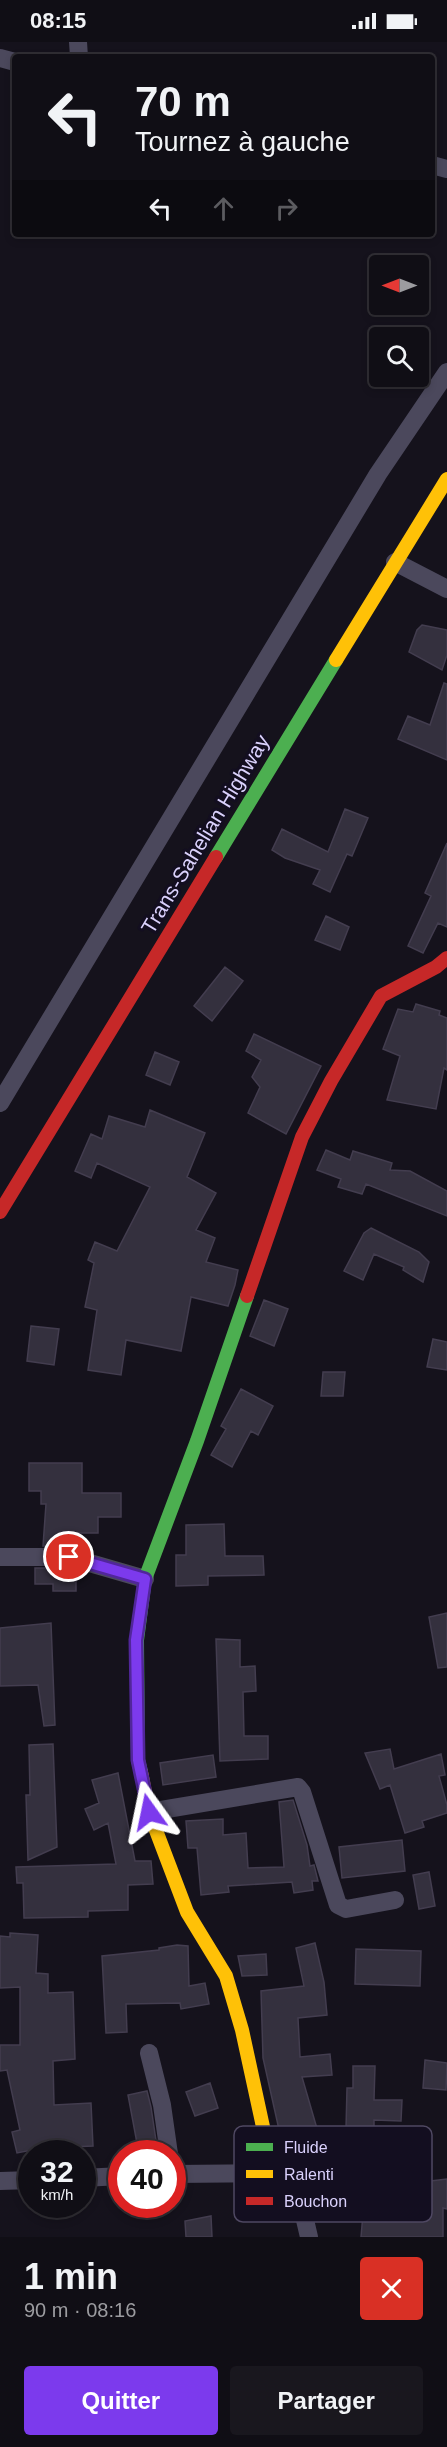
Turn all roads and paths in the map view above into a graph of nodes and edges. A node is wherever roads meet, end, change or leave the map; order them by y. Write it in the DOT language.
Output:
graph roads {
  1 [pos="447,372"];
  2 [pos="447,479"];
  3 [pos="395,562"];
  4 [pos="447,589"];
  5 [pos="447,958"];
  6 [pos="0,1103"];
  7 [pos="0,1212"];
  8 [pos="0,1557"];
  9 [pos="145,1579"];
  10 [pos="149,1812"];
  11 [pos="395,1900"];
  12 [pos="149,2053"];
  13 [pos="263,2126"];
  14 [pos="167,2140"];
  15 [pos="234,2173"];
  16 [pos="186,2174"];
  17 [pos="18,2180"];
  18 [pos="0,2181"];
  19 [pos="305,2222"];
  20 [pos="309,2237"];
  1 -- 6 [label="street"];
  2 -- 3 [label="main road, Trans-Sahelian Highway"];
  3 -- 4 [label="street"];
  3 -- 7 [label="main road, Trans-Sahelian Highway"];
  5 -- 9 [label="main road"];
  8 -- 9 [label="street"];
  9 -- 10 [label="main road"];
  10 -- 11 [label="street"];
  10 -- 13 [label="main road"];
  12 -- 14 [label="street"];
  15 -- 16 [label="street"];
  17 -- 18 [label="street"];
  19 -- 20 [label="street"];
}
